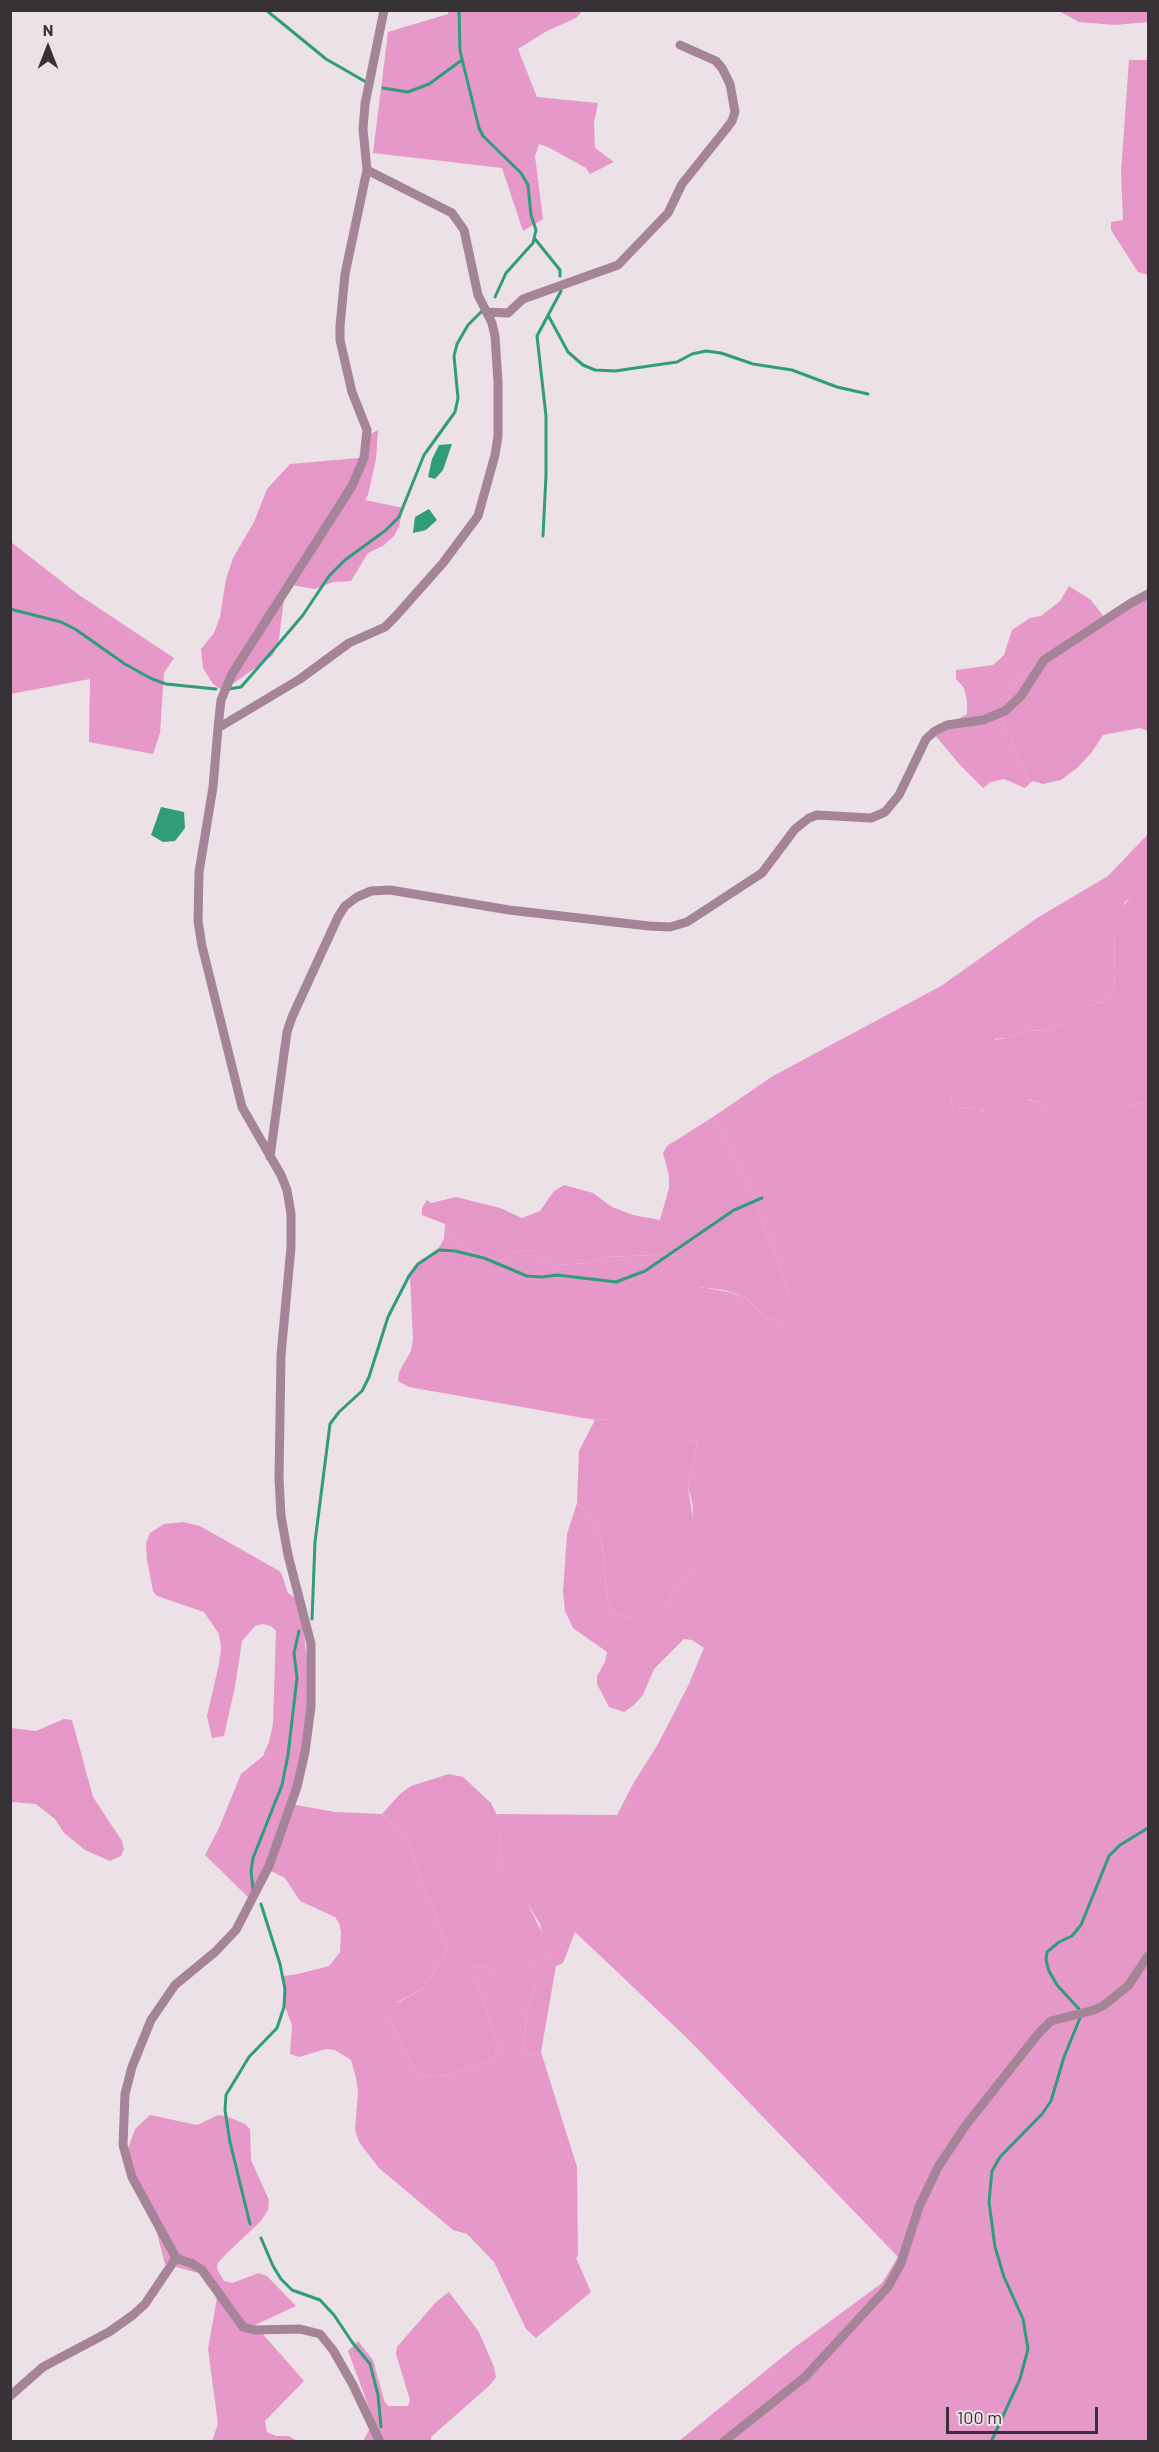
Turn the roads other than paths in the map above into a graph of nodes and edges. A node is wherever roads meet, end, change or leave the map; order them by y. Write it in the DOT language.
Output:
graph roads {
  1 [pos="384,10"];
  2 [pos="680,45"];
  3 [pos="367,170"];
  4 [pos="486,312"];
  5 [pos="1149,594"];
  6 [pos="218,728"];
  7 [pos="270,1157"];
  8 [pos="1149,1956"];
  9 [pos="176,2258"];
  10 [pos="10,2396"];
  11 [pos="380,2442"];
  12 [pos="723,2442"];
  1 -- 3 [label="street"];
  2 -- 4 [label="street"];
  3 -- 4 [label="street"];
  3 -- 6 [label="street"];
  4 -- 6 [label="street"];
  5 -- 7 [label="street"];
  6 -- 7 [label="street"];
  7 -- 9 [label="street"];
  8 -- 12 [label="street"];
  9 -- 10 [label="street"];
  9 -- 11 [label="street"];
}
